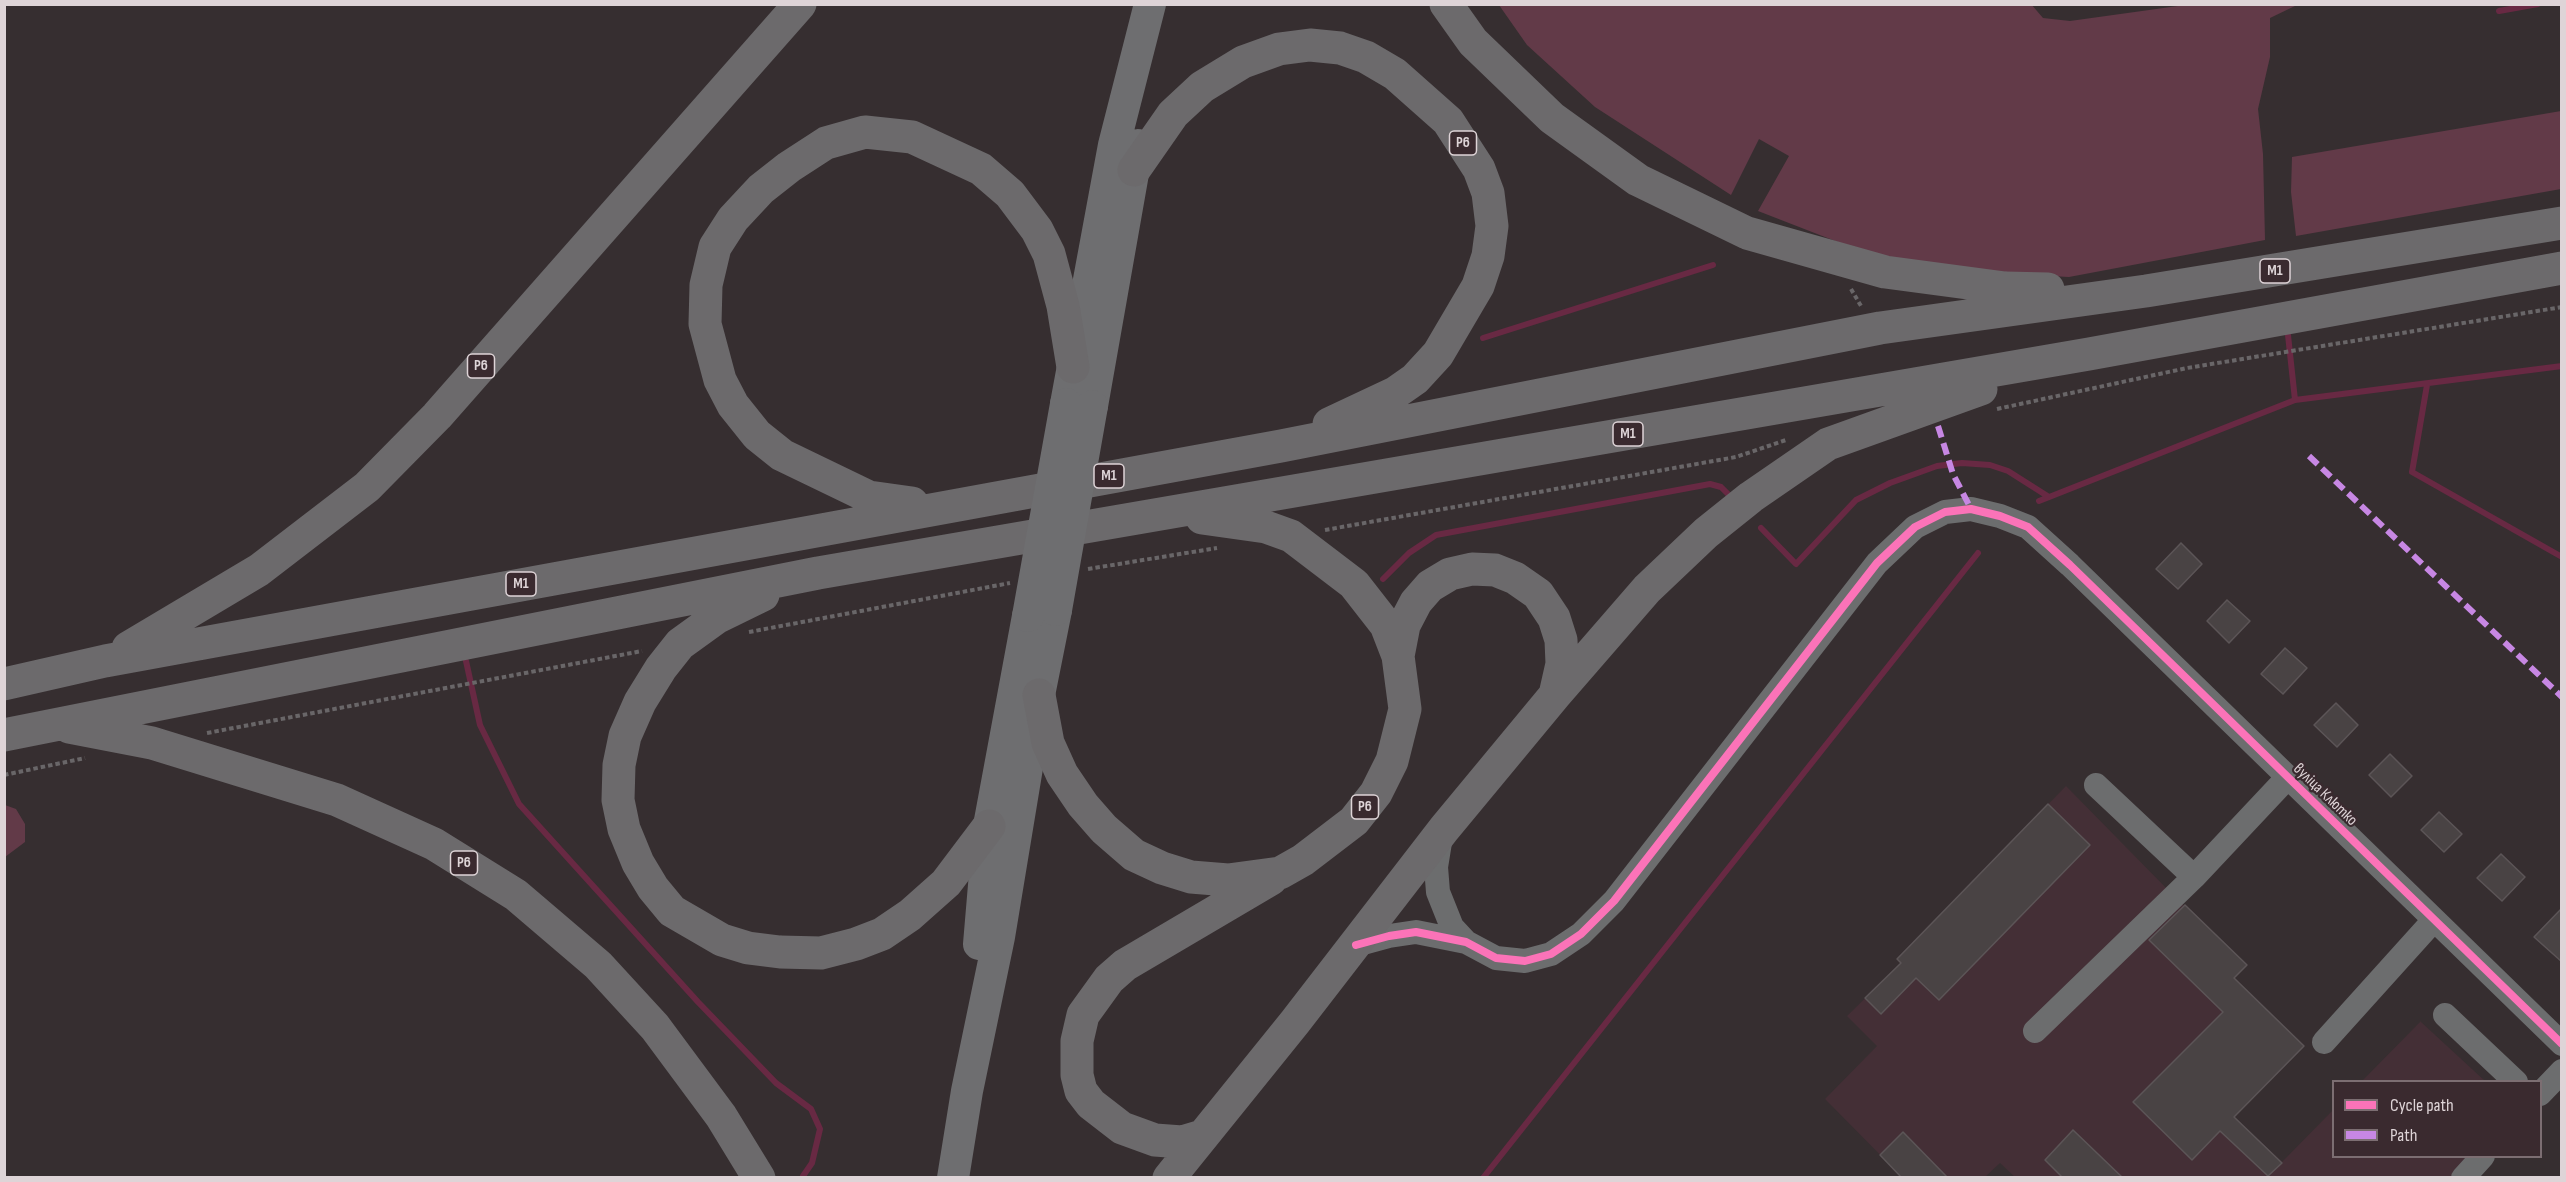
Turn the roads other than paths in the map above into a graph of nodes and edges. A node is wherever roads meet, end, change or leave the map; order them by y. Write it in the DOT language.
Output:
graph roads {
  1 [pos="800,4"];
  2 [pos="1150,4"];
  3 [pos="1158,4"];
  4 [pos="1446,4"];
  5 [pos="1134,170"];
  6 [pos="2562,223"];
  7 [pos="2562,268"];
  8 [pos="2146,291"];
  9 [pos="2089,354"];
  10 [pos="1073,367"];
  11 [pos="1079,405"];
  12 [pos="1281,446"];
  13 [pos="938,507"];
  14 [pos="1168,515"];
  15 [pos="818,573"];
  16 [pos="1042,613"];
  17 [pos="1398,656"];
  18 [pos="105,661"];
  19 [pos="4,684"];
  20 [pos="1039,694"];
  21 [pos="1555,695"];
  22 [pos="53,724"];
  23 [pos="4,735"];
  24 [pos="2288,777"];
  25 [pos="2096,784"];
  26 [pos="989,826"];
  27 [pos="1443,829"];
  28 [pos="1280,873"];
  29 [pos="2194,877"];
  30 [pos="2434,920"];
  31 [pos="1466,942"];
  32 [pos="1356,945"];
  33 [pos="2445,1015"];
  34 [pos="2035,1031"];
  35 [pos="2324,1042"];
  36 [pos="2562,1044"];
  37 [pos="2562,1071"];
  38 [pos="2514,1080"];
  39 [pos="968,1091"];
  40 [pos="2542,1093"];
  41 [pos="1202,1136"];
  42 [pos="2481,1158"];
  43 [pos="759,1178"];
  44 [pos="954,1178"];
  45 [pos="1169,1178"];
  46 [pos="2463,1178"];
  1 -- 18 [label="highway, Р6"];
  2 -- 10 [label="main road, Р6"];
  3 -- 5 [label="main road, Р6"];
  4 -- 8 [label="highway"];
  5 -- 11 [label="main road, Р6"];
  5 -- 12 [label="highway, Р6"];
  6 -- 8 [label="highway, М1"];
  7 -- 9 [label="highway, М1"];
  8 -- 12 [label="highway, М1"];
  9 -- 14 [label="highway, М1"];
  9 -- 21 [label="highway, Р6"];
  10 -- 11 [label="main road, Р6"];
  10 -- 13 [label="highway, Р6"];
  11 -- 16 [label="main road, Р6, bridge"];
  12 -- 13 [label="highway, М1"];
  13 -- 18 [label="highway, М1"];
  14 -- 15 [label="highway, М1"];
  14 -- 17 [label="highway, Р6"];
  15 -- 22 [label="highway, М1"];
  15 -- 26 [label="highway, Р6"];
  16 -- 20 [label="main road, Р6"];
  16 -- 26 [label="main road, Р6"];
  17 -- 21 [label="highway, Р6"];
  17 -- 28 [label="highway, Р6"];
  18 -- 19 [label="highway, М1"];
  20 -- 28 [label="highway, Р6"];
  20 -- 39 [label="main road, Р6"];
  21 -- 27 [label="highway, Р6"];
  22 -- 23 [label="highway, М1"];
  22 -- 43 [label="highway, Р6"];
  24 -- 29 [label="street"];
  24 -- 30 [label="street, вуліца Клютко"];
  24 -- 31 [label="street, вуліца Клютко"];
  25 -- 29 [label="street"];
  26 -- 39 [label="main road, Р6"];
  27 -- 31 [label="street"];
  27 -- 32 [label="highway, Р6"];
  28 -- 41 [label="highway, Р6"];
  29 -- 34 [label="street"];
  30 -- 35 [label="street"];
  30 -- 36 [label="street, вуліца Клютко"];
  31 -- 32 [label="street"];
  32 -- 41 [label="highway, Р6"];
  33 -- 38 [label="street"];
  37 -- 40 [label="street"];
  39 -- 44 [label="main road, Р6"];
  41 -- 45 [label="highway, Р6"];
  42 -- 46 [label="street"];
}
